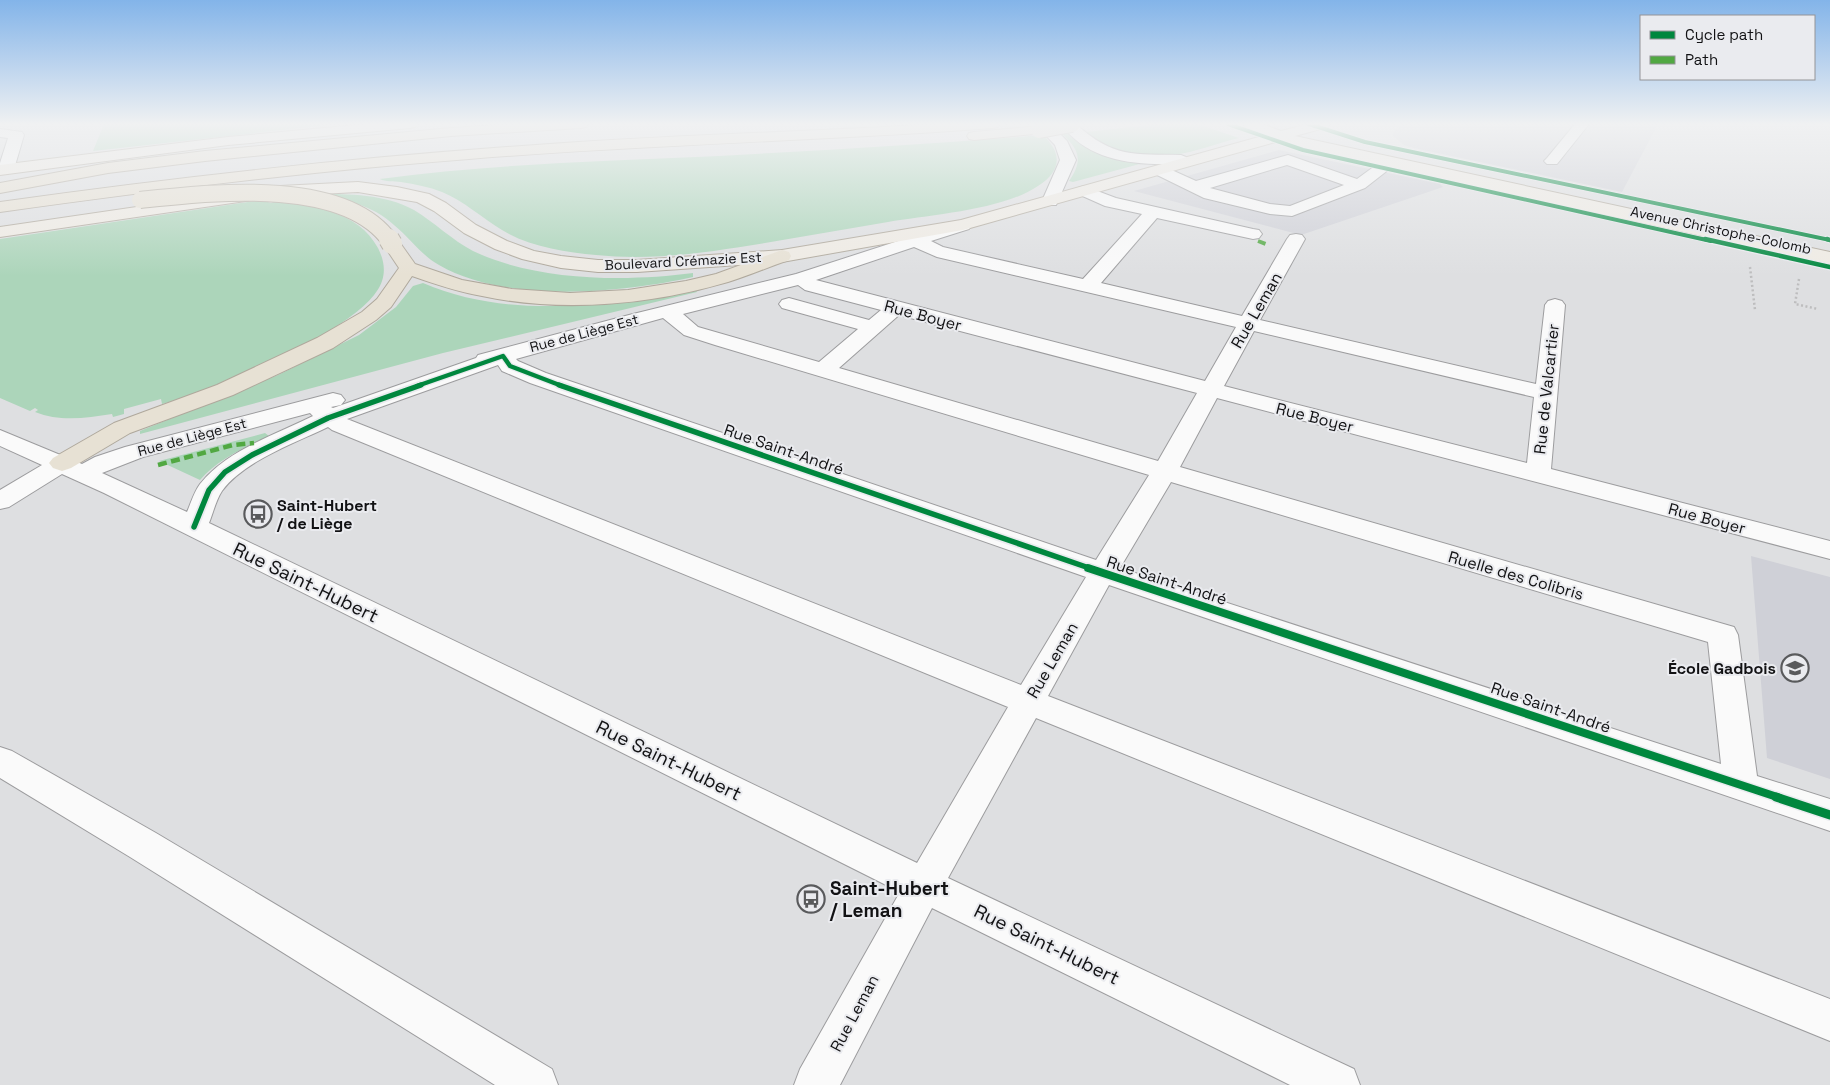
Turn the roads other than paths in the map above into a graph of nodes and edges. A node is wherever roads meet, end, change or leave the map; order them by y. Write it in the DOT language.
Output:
graph roads {
  1 [pos="72,175"];
  2 [pos="141,175"];
  3 [pos="257,175"];
  4 [pos="379,175"];
  5 [pos="1063,175"];
  6 [pos="1142,175"];
  7 [pos="1169,175"];
  8 [pos="1237,175"];
  9 [pos="1330,175"];
  10 [pos="1373,175"];
  11 [pos="1447,175"];
  12 [pos="1492,175"];
  13 [pos="1359,185"];
  14 [pos="327,187"];
  15 [pos="1194,187"];
  16 [pos="0,188"];
  17 [pos="1084,191"];
  18 [pos="0,193"];
  19 [pos="1050,200"];
  20 [pos="0,209"];
  21 [pos="1154,212"];
  22 [pos="963,225"];
  23 [pos="0,232"];
  24 [pos="1253,234"];
  25 [pos="1296,239"];
  26 [pos="915,241"];
  27 [pos="1830,246"];
  28 [pos="1014,252"];
  29 [pos="782,256"];
  30 [pos="1830,258"];
  31 [pos="982,262"];
  32 [pos="408,268"];
  33 [pos="802,278"];
  34 [pos="1087,287"];
  35 [pos="789,304"];
  36 [pos="1555,305"];
  37 [pos="894,308"];
  38 [pos="668,311"];
  39 [pos="1247,324"];
  40 [pos="823,328"];
  41 [pos="866,333"];
  42 [pos="503,356"];
  43 [pos="822,370"];
  44 [pos="1210,390"];
  45 [pos="1545,393"];
  46 [pos="323,411"];
  47 [pos="0,437"];
  48 [pos="73,468"];
  49 [pos="1164,472"];
  50 [pos="1538,474"];
  51 [pos="0,501"];
  52 [pos="194,527"];
  53 [pos="1830,550"];
  54 [pos="1103,573"];
  55 [pos="1029,702"];
  56 [pos="0,761"];
  57 [pos="1741,785"];
  58 [pos="1830,815"];
  59 [pos="925,885"];
  60 [pos="1830,1020"];
  61 [pos="536,1085"];
  62 [pos="816,1085"];
  63 [pos="1338,1085"];
  1 -- 16 [label="highway"];
  2 -- 18 [label="highway"];
  3 -- 20 [label="highway"];
  4 -- 14 [label="highway, bridge"];
  5 -- 19 [label="street"];
  6 -- 17 [label="main road"];
  7 -- 15 [label="street"];
  8 -- 15 [label="street"];
  9 -- 13 [label="street"];
  10 -- 13 [label="street"];
  11 -- 30 [label="main road, Avenue Christophe-Colomb"];
  12 -- 27 [label="main road, Avenue Christophe-Colomb"];
  13 -- 15 [label="street"];
  14 -- 23 [label="main road, Boulevard Crémazie Est"];
  14 -- 29 [label="main road, Boulevard Crémazie Est"];
  17 -- 19 [label="main road, Rue de Liège Est"];
  17 -- 21 [label="street"];
  19 -- 22 [label="main road, Rue de Liège Est"];
  20 -- 32 [label="highway, bridge"];
  21 -- 24 [label="street"];
  21 -- 34 [label="street"];
  22 -- 26 [label="street, Rue de Liège Est"];
  22 -- 29 [label="main road, Boulevard Crémazie Est"];
  25 -- 39 [label="street, Rue Leman"];
  26 -- 31 [label="street"];
  26 -- 33 [label="street, Rue de Liège Est"];
  28 -- 31 [label="street"];
  29 -- 32 [label="highway"];
  31 -- 34 [label="street"];
  32 -- 48 [label="highway"];
  33 -- 37 [label="street, Rue Boyer"];
  33 -- 38 [label="street, Rue de Liège Est"];
  34 -- 39 [label="street"];
  35 -- 41 [label="street"];
  36 -- 45 [label="street, Rue de Valcartier"];
  37 -- 41 [label="street"];
  37 -- 44 [label="street, Rue Boyer"];
  38 -- 42 [label="street, Rue de Liège Est"];
  38 -- 43 [label="street"];
  39 -- 44 [label="street, Rue Leman"];
  39 -- 45 [label="street"];
  40 -- 41 [label="street"];
  41 -- 43 [label="street"];
  42 -- 46 [label="street, Rue de Liège Est"];
  42 -- 54 [label="street, Rue Saint-André"];
  43 -- 49 [label="street"];
  44 -- 49 [label="street, Rue Leman"];
  44 -- 50 [label="street, Rue Boyer"];
  45 -- 50 [label="street, Rue de Valcartier"];
  46 -- 48 [label="street, Rue de Liège Est"];
  46 -- 52 [label="street"];
  46 -- 55 [label="street"];
  47 -- 48 [label="street, Rue Saint-Hubert"];
  48 -- 51 [label="street, Rue de Liège Est"];
  48 -- 52 [label="street, Rue Saint-Hubert"];
  49 -- 54 [label="street, Rue Leman"];
  49 -- 57 [label="street, Ruelle des Colibris"];
  50 -- 53 [label="street, Rue Boyer"];
  52 -- 59 [label="street, Rue Saint-Hubert"];
  54 -- 55 [label="street, Rue Leman"];
  54 -- 57 [label="street, Rue Saint-André"];
  55 -- 59 [label="street, Rue Leman"];
  55 -- 60 [label="street"];
  56 -- 61 [label="street"];
  57 -- 58 [label="street, Rue Saint-André"];
  59 -- 62 [label="street, Rue Leman"];
  59 -- 63 [label="street, Rue Saint-Hubert"];
}
